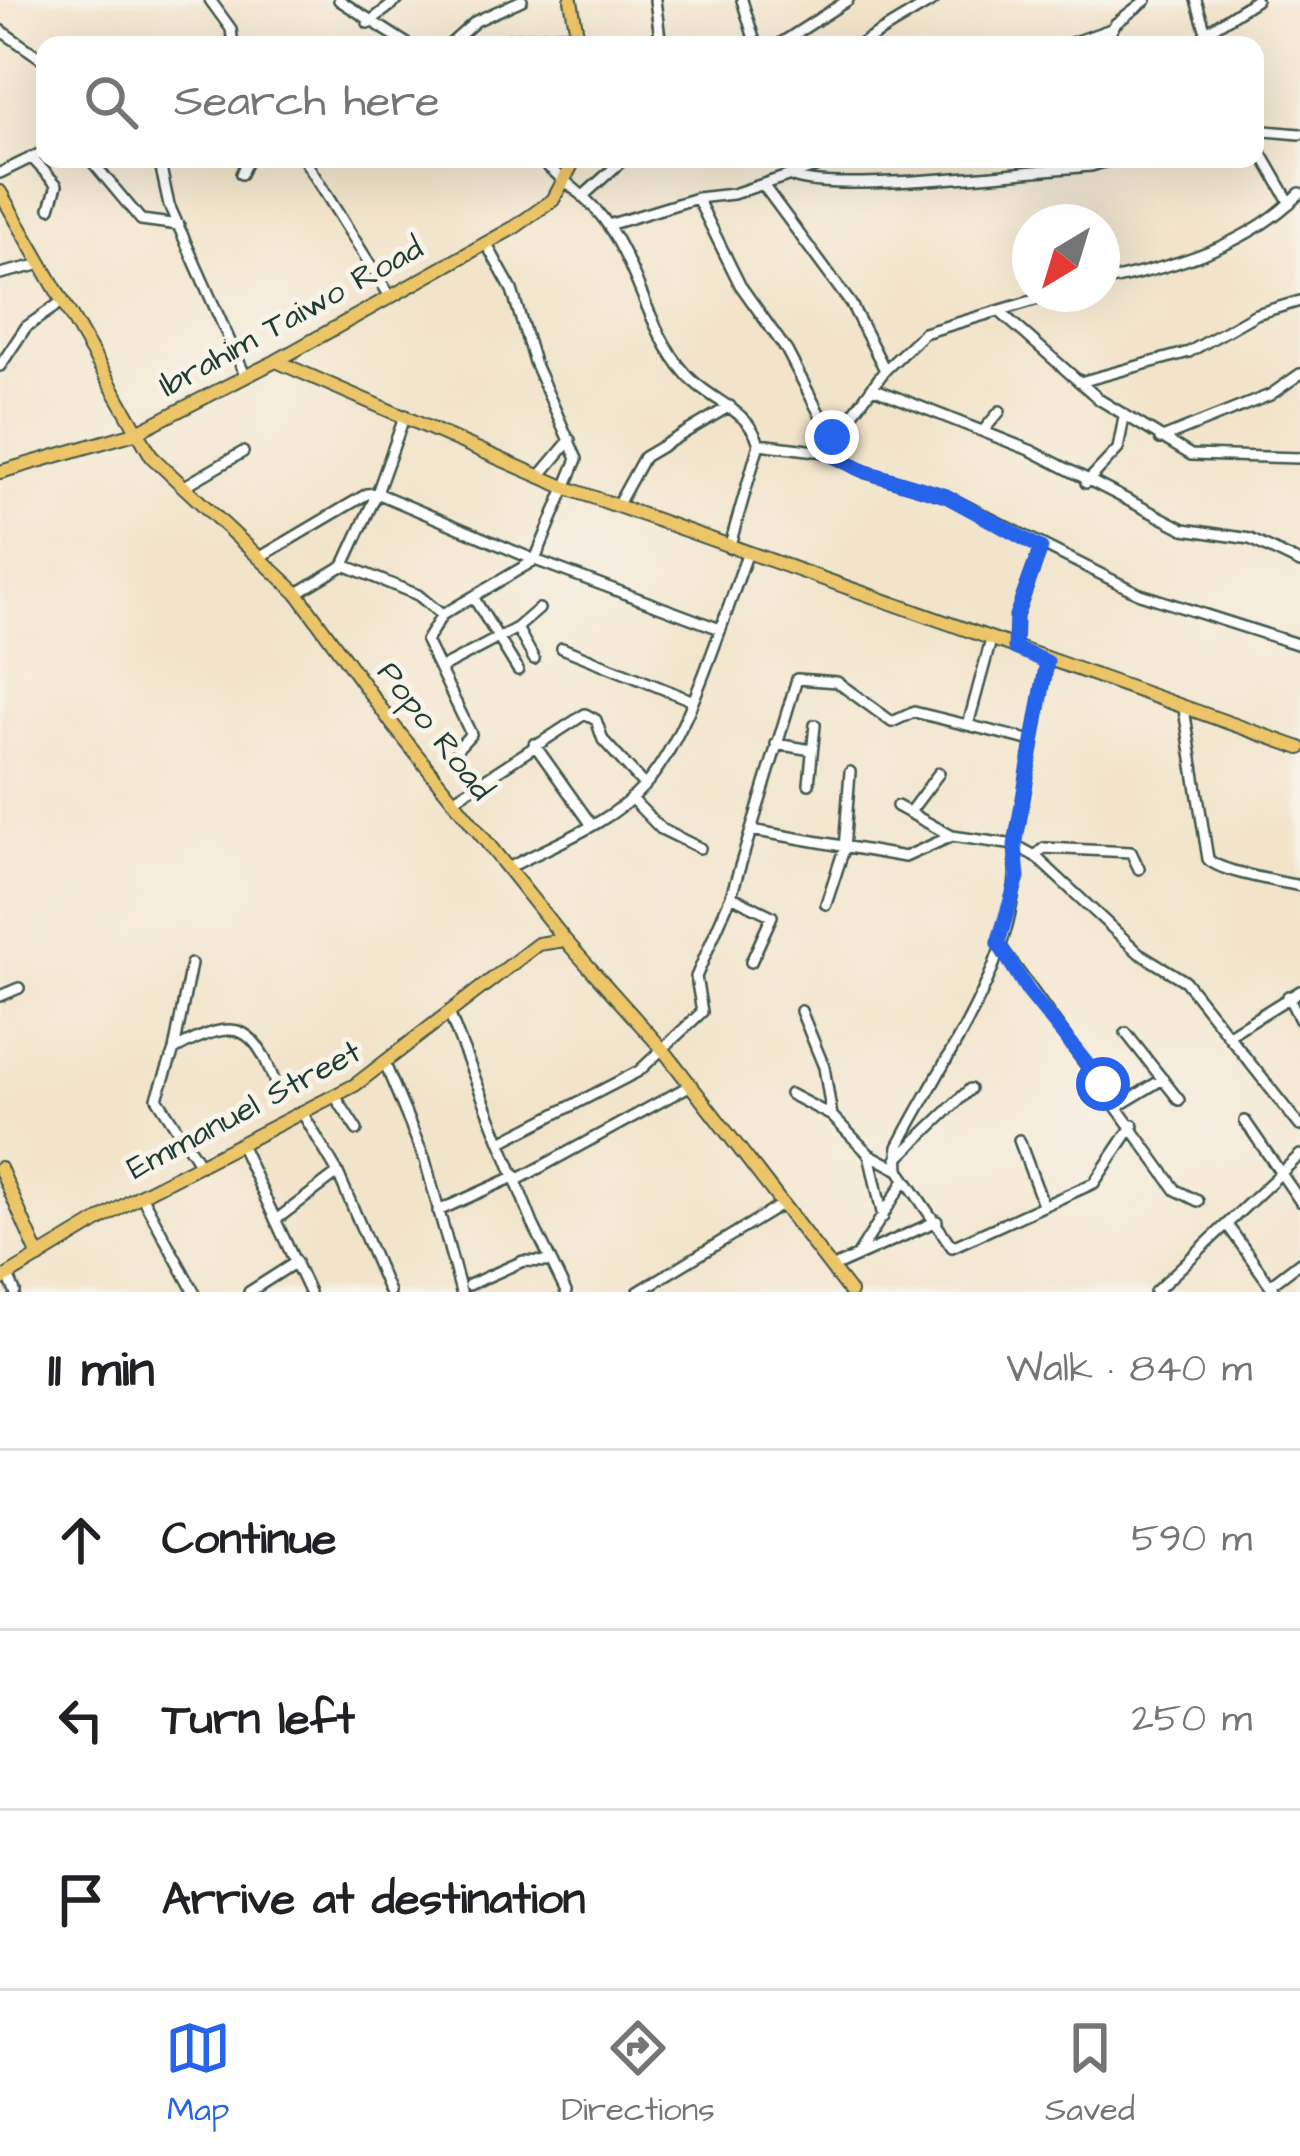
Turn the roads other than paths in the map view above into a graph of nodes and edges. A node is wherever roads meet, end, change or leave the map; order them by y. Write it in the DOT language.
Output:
graph roads {
  1 [pos="210,0"];
  2 [pos="339,0"];
  3 [pos="398,0"];
  4 [pos="522,0"];
  5 [pos="572,0"];
  6 [pos="656,0"];
  7 [pos="742,0"];
  8 [pos="848,0"];
  9 [pos="934,0"];
  10 [pos="1146,0"];
  11 [pos="1196,0"];
  12 [pos="1256,0"];
  13 [pos="368,22"];
  14 [pos="1111,29"];
  15 [pos="0,30"];
  16 [pos="1205,33"];
  17 [pos="232,36"];
  18 [pos="385,36"];
  19 [pos="459,36"];
  20 [pos="578,36"];
  21 [pos="660,36"];
  22 [pos="753,36"];
  23 [pos="796,36"];
  24 [pos="874,36"];
  25 [pos="1091,36"];
  26 [pos="1108,36"];
  27 [pos="1206,36"];
  28 [pos="36,55"];
  29 [pos="1264,131"];
  30 [pos="1300,134"];
  31 [pos="36,155"];
  32 [pos="31,157"];
  33 [pos="1264,158"];
  34 [pos="36,162"];
  35 [pos="42,168"];
  36 [pos="98,168"];
  37 [pos="162,168"];
  38 [pos="244,168"];
  39 [pos="310,168"];
  40 [pos="549,168"];
  41 [pos="572,168"];
  42 [pos="614,168"];
  43 [pos="812,168"];
  44 [pos="1064,168"];
  45 [pos="0,173"];
  46 [pos="241,174"];
  47 [pos="791,176"];
  48 [pos="566,184"];
  49 [pos="763,184"];
  50 [pos="0,192"];
  51 [pos="1300,193"];
  52 [pos="583,196"];
  53 [pos="697,198"];
  54 [pos="1290,203"];
  55 [pos="50,208"];
  56 [pos="179,225"];
  57 [pos="608,225"];
  58 [pos="486,243"];
  59 [pos="38,265"];
  60 [pos="0,274"];
  61 [pos="1120,278"];
  62 [pos="388,293"];
  63 [pos="1300,301"];
  64 [pos="60,303"];
  65 [pos="1012,307"];
  66 [pos="999,311"];
  67 [pos="276,361"];
  68 [pos="0,366"];
  69 [pos="885,370"];
  70 [pos="1300,374"];
  71 [pos="245,376"];
  72 [pos="1080,382"];
  73 [pos="874,388"];
  74 [pos="730,406"];
  75 [pos="1000,412"];
  76 [pos="405,415"];
  77 [pos="1124,417"];
  78 [pos="983,431"];
  79 [pos="135,433"];
  80 [pos="832,437"];
  81 [pos="1160,439"];
  82 [pos="570,440"];
  83 [pos="759,444"];
  84 [pos="243,452"];
  85 [pos="825,452"];
  86 [pos="1300,458"];
  87 [pos="0,472"];
  88 [pos="538,476"];
  89 [pos="1086,483"];
  90 [pos="183,487"];
  91 [pos="564,487"];
  92 [pos="377,493"];
  93 [pos="617,506"];
  94 [pos="729,548"];
  95 [pos="1041,548"];
  96 [pos="747,555"];
  97 [pos="262,556"];
  98 [pos="536,560"];
  99 [pos="1300,562"];
  100 [pos="344,565"];
  101 [pos="297,593"];
  102 [pos="475,600"];
  103 [pos="539,609"];
  104 [pos="442,615"];
  105 [pos="517,628"];
  106 [pos="720,629"];
  107 [pos="501,637"];
  108 [pos="991,640"];
  109 [pos="1300,645"];
  110 [pos="562,648"];
  111 [pos="1015,648"];
  112 [pos="534,658"];
  113 [pos="1047,662"];
  114 [pos="443,668"];
  115 [pos="518,670"];
  116 [pos="691,700"];
  117 [pos="1184,710"];
  118 [pos="968,724"];
  119 [pos="814,725"];
  120 [pos="1032,742"];
  121 [pos="534,744"];
  122 [pos="776,744"];
  123 [pos="458,748"];
  124 [pos="1300,748"];
  125 [pos="812,750"];
  126 [pos="850,772"];
  127 [pos="939,773"];
  128 [pos="809,784"];
  129 [pos="645,786"];
  130 [pos="631,798"];
  131 [pos="453,800"];
  132 [pos="897,806"];
  133 [pos="909,813"];
  134 [pos="591,824"];
  135 [pos="751,830"];
  136 [pos="952,836"];
  137 [pos="1015,845"];
  138 [pos="700,848"];
  139 [pos="844,849"];
  140 [pos="1035,856"];
  141 [pos="510,867"];
  142 [pos="1139,868"];
  143 [pos="1300,886"];
  144 [pos="731,896"];
  145 [pos="826,904"];
  146 [pos="545,914"];
  147 [pos="565,940"];
  148 [pos="998,943"];
  149 [pos="538,944"];
  150 [pos="751,962"];
  151 [pos="190,964"];
  152 [pos="19,988"];
  153 [pos="1300,991"];
  154 [pos="0,996"];
  155 [pos="1288,996"];
  156 [pos="801,1010"];
  157 [pos="449,1013"];
  158 [pos="1300,1020"];
  159 [pos="1126,1033"];
  160 [pos="1232,1033"];
  161 [pos="174,1050"];
  162 [pos="665,1052"];
  163 [pos="386,1064"];
  164 [pos="1163,1079"];
  165 [pos="691,1085"];
  166 [pos="970,1089"];
  167 [pos="278,1092"];
  168 [pos="790,1094"];
  169 [pos="334,1096"];
  170 [pos="1179,1100"];
  171 [pos="1120,1105"];
  172 [pos="303,1114"];
  173 [pos="832,1116"];
  174 [pos="1245,1121"];
  175 [pos="1133,1125"];
  176 [pos="1300,1126"];
  177 [pos="357,1130"];
  178 [pos="1019,1140"];
  179 [pos="502,1142"];
  180 [pos="241,1147"];
  181 [pos="869,1154"];
  182 [pos="1300,1155"];
  183 [pos="201,1166"];
  184 [pos="0,1168"];
  185 [pos="900,1170"];
  186 [pos="338,1174"];
  187 [pos="1280,1175"];
  188 [pos="516,1178"];
  189 [pos="4,1188"];
  190 [pos="141,1195"];
  191 [pos="1198,1201"];
  192 [pos="1300,1201"];
  193 [pos="783,1204"];
  194 [pos="1043,1204"];
  195 [pos="438,1211"];
  196 [pos="883,1217"];
  197 [pos="277,1219"];
  198 [pos="937,1221"];
  199 [pos="1228,1226"];
  200 [pos="857,1256"];
  201 [pos="39,1258"];
  202 [pos="296,1262"];
  203 [pos="550,1262"];
  204 [pos="1300,1262"];
  205 [pos="831,1268"];
  206 [pos="4,1278"];
  207 [pos="466,1288"];
  208 [pos="847,1288"];
  209 [pos="1273,1289"];
  210 [pos="15,1292"];
  211 [pos="194,1292"];
  212 [pos="249,1292"];
  213 [pos="309,1292"];
  214 [pos="389,1292"];
  215 [pos="566,1292"];
  216 [pos="638,1292"];
  217 [pos="829,1292"];
  218 [pos="1155,1292"];
  1 -- 17 [label="street"];
  2 -- 13 [label="street"];
  3 -- 13 [label="street"];
  4 -- 19 [label="street"];
  5 -- 20 [label="main road"];
  6 -- 21 [label="street"];
  7 -- 22 [label="street"];
  8 -- 23 [label="street"];
  9 -- 24 [label="street"];
  10 -- 14 [label="street"];
  11 -- 16 [label="street"];
  12 -- 16 [label="street"];
  13 -- 18 [label="street"];
  14 -- 25 [label="street"];
  14 -- 26 [label="street"];
  15 -- 28 [label="street"];
  16 -- 27 [label="street"];
  29 -- 30 [label="street"];
  31 -- 32 [label="street"];
  32 -- 34 [label="street"];
  32 -- 45 [label="street"];
  33 -- 54 [label="street"];
  35 -- 55 [label="street"];
  36 -- 56 [label="street"];
  37 -- 56 [label="street"];
  38 -- 46 [label="street"];
  39 -- 62 [label="street"];
  40 -- 48 [label="street"];
  41 -- 48 [label="main road"];
  42 -- 52 [label="street"];
  43 -- 47 [label="street"];
  44 -- 47 [label="street"];
  47 -- 49 [label="street"];
  48 -- 52 [label="street"];
  48 -- 58 [label="main road, Ibrahim Taiwo Road"];
  49 -- 53 [label="street"];
  49 -- 69 [label="street"];
  50 -- 59 [label="main road, Popo Road"];
  51 -- 54 [label="street"];
  52 -- 57 [label="street"];
  53 -- 57 [label="street"];
  53 -- 80 [label="street"];
  54 -- 61 [label="street"];
  56 -- 71 [label="street"];
  57 -- 74 [label="street"];
  58 -- 62 [label="main road, Ibrahim Taiwo Road"];
  58 -- 82 [label="street"];
  59 -- 60 [label="street"];
  59 -- 64 [label="main road, Popo Road"];
  62 -- 67 [label="main road, Ibrahim Taiwo Road"];
  63 -- 72 [label="street"];
  64 -- 68 [label="street"];
  64 -- 79 [label="main road, Popo Road"];
  65 -- 66 [label="street"];
  66 -- 69 [label="street"];
  66 -- 72 [label="street"];
  67 -- 71 [label="main road, Ibrahim Taiwo Road"];
  67 -- 76 [label="main road"];
  69 -- 73 [label="street"];
  70 -- 81 [label="street"];
  71 -- 79 [label="main road, Ibrahim Taiwo Road"];
  72 -- 77 [label="street"];
  73 -- 78 [label="street"];
  73 -- 80 [label="street"];
  74 -- 83 [label="street"];
  74 -- 93 [label="street"];
  75 -- 78 [label="street"];
  76 -- 88 [label="main road"];
  76 -- 92 [label="street"];
  77 -- 81 [label="street"];
  77 -- 89 [label="street"];
  78 -- 89 [label="street"];
  79 -- 87 [label="main road, Ibrahim Taiwo Road"];
  79 -- 90 [label="main road, Popo Road"];
  80 -- 85 [label="street"];
  81 -- 86 [label="street"];
  82 -- 88 [label="street"];
  82 -- 91 [label="street"];
  83 -- 85 [label="street"];
  83 -- 94 [label="street"];
  84 -- 90 [label="street"];
  85 -- 95 [label="street"];
  88 -- 91 [label="main road"];
  89 -- 99 [label="street"];
  90 -- 97 [label="main road, Popo Road"];
  91 -- 93 [label="main road"];
  91 -- 98 [label="street"];
  92 -- 97 [label="street"];
  92 -- 98 [label="street"];
  92 -- 100 [label="street"];
  93 -- 94 [label="main road"];
  94 -- 96 [label="main road"];
  95 -- 109 [label="street"];
  95 -- 111 [label="street"];
  96 -- 106 [label="street"];
  96 -- 108 [label="main road"];
  97 -- 101 [label="main road, Popo Road"];
  98 -- 102 [label="street"];
  98 -- 106 [label="street"];
  100 -- 101 [label="street"];
  100 -- 104 [label="street"];
  101 -- 131 [label="main road, Popo Road"];
  102 -- 104 [label="street"];
  102 -- 107 [label="street"];
  103 -- 105 [label="street"];
  104 -- 114 [label="street"];
  105 -- 107 [label="street"];
  105 -- 112 [label="street"];
  106 -- 116 [label="street"];
  107 -- 114 [label="street"];
  107 -- 115 [label="street"];
  108 -- 111 [label="main road"];
  108 -- 118 [label="street"];
  110 -- 116 [label="street"];
  111 -- 113 [label="main road"];
  113 -- 117 [label="main road"];
  113 -- 120 [label="street"];
  114 -- 123 [label="street"];
  116 -- 129 [label="street"];
  117 -- 124 [label="main road"];
  117 -- 143 [label="street"];
  118 -- 120 [label="street"];
  118 -- 122 [label="street"];
  119 -- 125 [label="street"];
  120 -- 137 [label="street"];
  121 -- 129 [label="street"];
  121 -- 131 [label="street"];
  121 -- 134 [label="street"];
  122 -- 125 [label="street"];
  122 -- 135 [label="street"];
  125 -- 128 [label="street"];
  126 -- 139 [label="street"];
  127 -- 133 [label="street"];
  129 -- 130 [label="street"];
  130 -- 134 [label="street"];
  130 -- 138 [label="street"];
  131 -- 141 [label="main road, Popo Road"];
  132 -- 133 [label="street"];
  133 -- 136 [label="street"];
  134 -- 141 [label="street"];
  135 -- 139 [label="street"];
  135 -- 144 [label="street"];
  136 -- 137 [label="street"];
  136 -- 139 [label="street"];
  137 -- 140 [label="street"];
  137 -- 148 [label="street"];
  139 -- 145 [label="street"];
  140 -- 142 [label="street"];
  140 -- 160 [label="street"];
  141 -- 146 [label="main road, Popo Road"];
  144 -- 150 [label="street"];
  144 -- 162 [label="street"];
  146 -- 147 [label="main road, Popo Road"];
  146 -- 149 [label="main road"];
  147 -- 149 [label="main road, Emmanuel Street"];
  147 -- 162 [label="main road, Popo Road"];
  148 -- 171 [label="street"];
  148 -- 185 [label="street"];
  149 -- 157 [label="main road, Emmanuel Street"];
  151 -- 161 [label="street"];
  152 -- 154 [label="street"];
  153 -- 155 [label="street"];
  155 -- 158 [label="street"];
  155 -- 160 [label="street"];
  156 -- 173 [label="street"];
  157 -- 163 [label="main road, Emmanuel Street"];
  157 -- 179 [label="street"];
  159 -- 164 [label="street"];
  160 -- 176 [label="street"];
  161 -- 167 [label="street"];
  161 -- 183 [label="street"];
  162 -- 165 [label="main road, Popo Road"];
  162 -- 179 [label="street"];
  163 -- 169 [label="main road, Emmanuel Street"];
  163 -- 195 [label="street"];
  164 -- 170 [label="street"];
  164 -- 171 [label="street"];
  165 -- 188 [label="street"];
  165 -- 193 [label="main road, Popo Road"];
  166 -- 185 [label="street"];
  168 -- 173 [label="street"];
  169 -- 172 [label="main road, Emmanuel Street"];
  169 -- 177 [label="street"];
  171 -- 175 [label="street"];
  172 -- 180 [label="main road, Emmanuel Street"];
  172 -- 186 [label="street"];
  173 -- 181 [label="street"];
  174 -- 187 [label="street"];
  175 -- 191 [label="street"];
  175 -- 194 [label="street"];
  178 -- 194 [label="street"];
  179 -- 188 [label="street"];
  180 -- 183 [label="main road, Emmanuel Street"];
  180 -- 197 [label="street"];
  181 -- 185 [label="street"];
  181 -- 196 [label="street"];
  182 -- 187 [label="street"];
  183 -- 190 [label="main road, Emmanuel Street"];
  184 -- 189 [label="main road"];
  185 -- 196 [label="street"];
  185 -- 198 [label="street"];
  186 -- 197 [label="street"];
  186 -- 214 [label="street"];
  187 -- 192 [label="street"];
  187 -- 199 [label="street"];
  188 -- 195 [label="street"];
  188 -- 203 [label="street"];
  189 -- 201 [label="main road"];
  190 -- 201 [label="main road, Emmanuel Street"];
  190 -- 211 [label="street"];
  193 -- 205 [label="main road, Popo Road"];
  193 -- 216 [label="street"];
  194 -- 198 [label="street"];
  195 -- 207 [label="street"];
  196 -- 200 [label="street"];
  197 -- 202 [label="street"];
  198 -- 200 [label="street"];
  199 -- 209 [label="street"];
  199 -- 218 [label="street"];
  200 -- 205 [label="street"];
  201 -- 206 [label="main road, Emmanuel Street"];
  202 -- 212 [label="street"];
  202 -- 213 [label="street"];
  203 -- 207 [label="street"];
  203 -- 215 [label="street"];
  204 -- 209 [label="street"];
  205 -- 208 [label="main road, Popo Road"];
  206 -- 210 [label="street"];
  208 -- 217 [label="street"];
}
